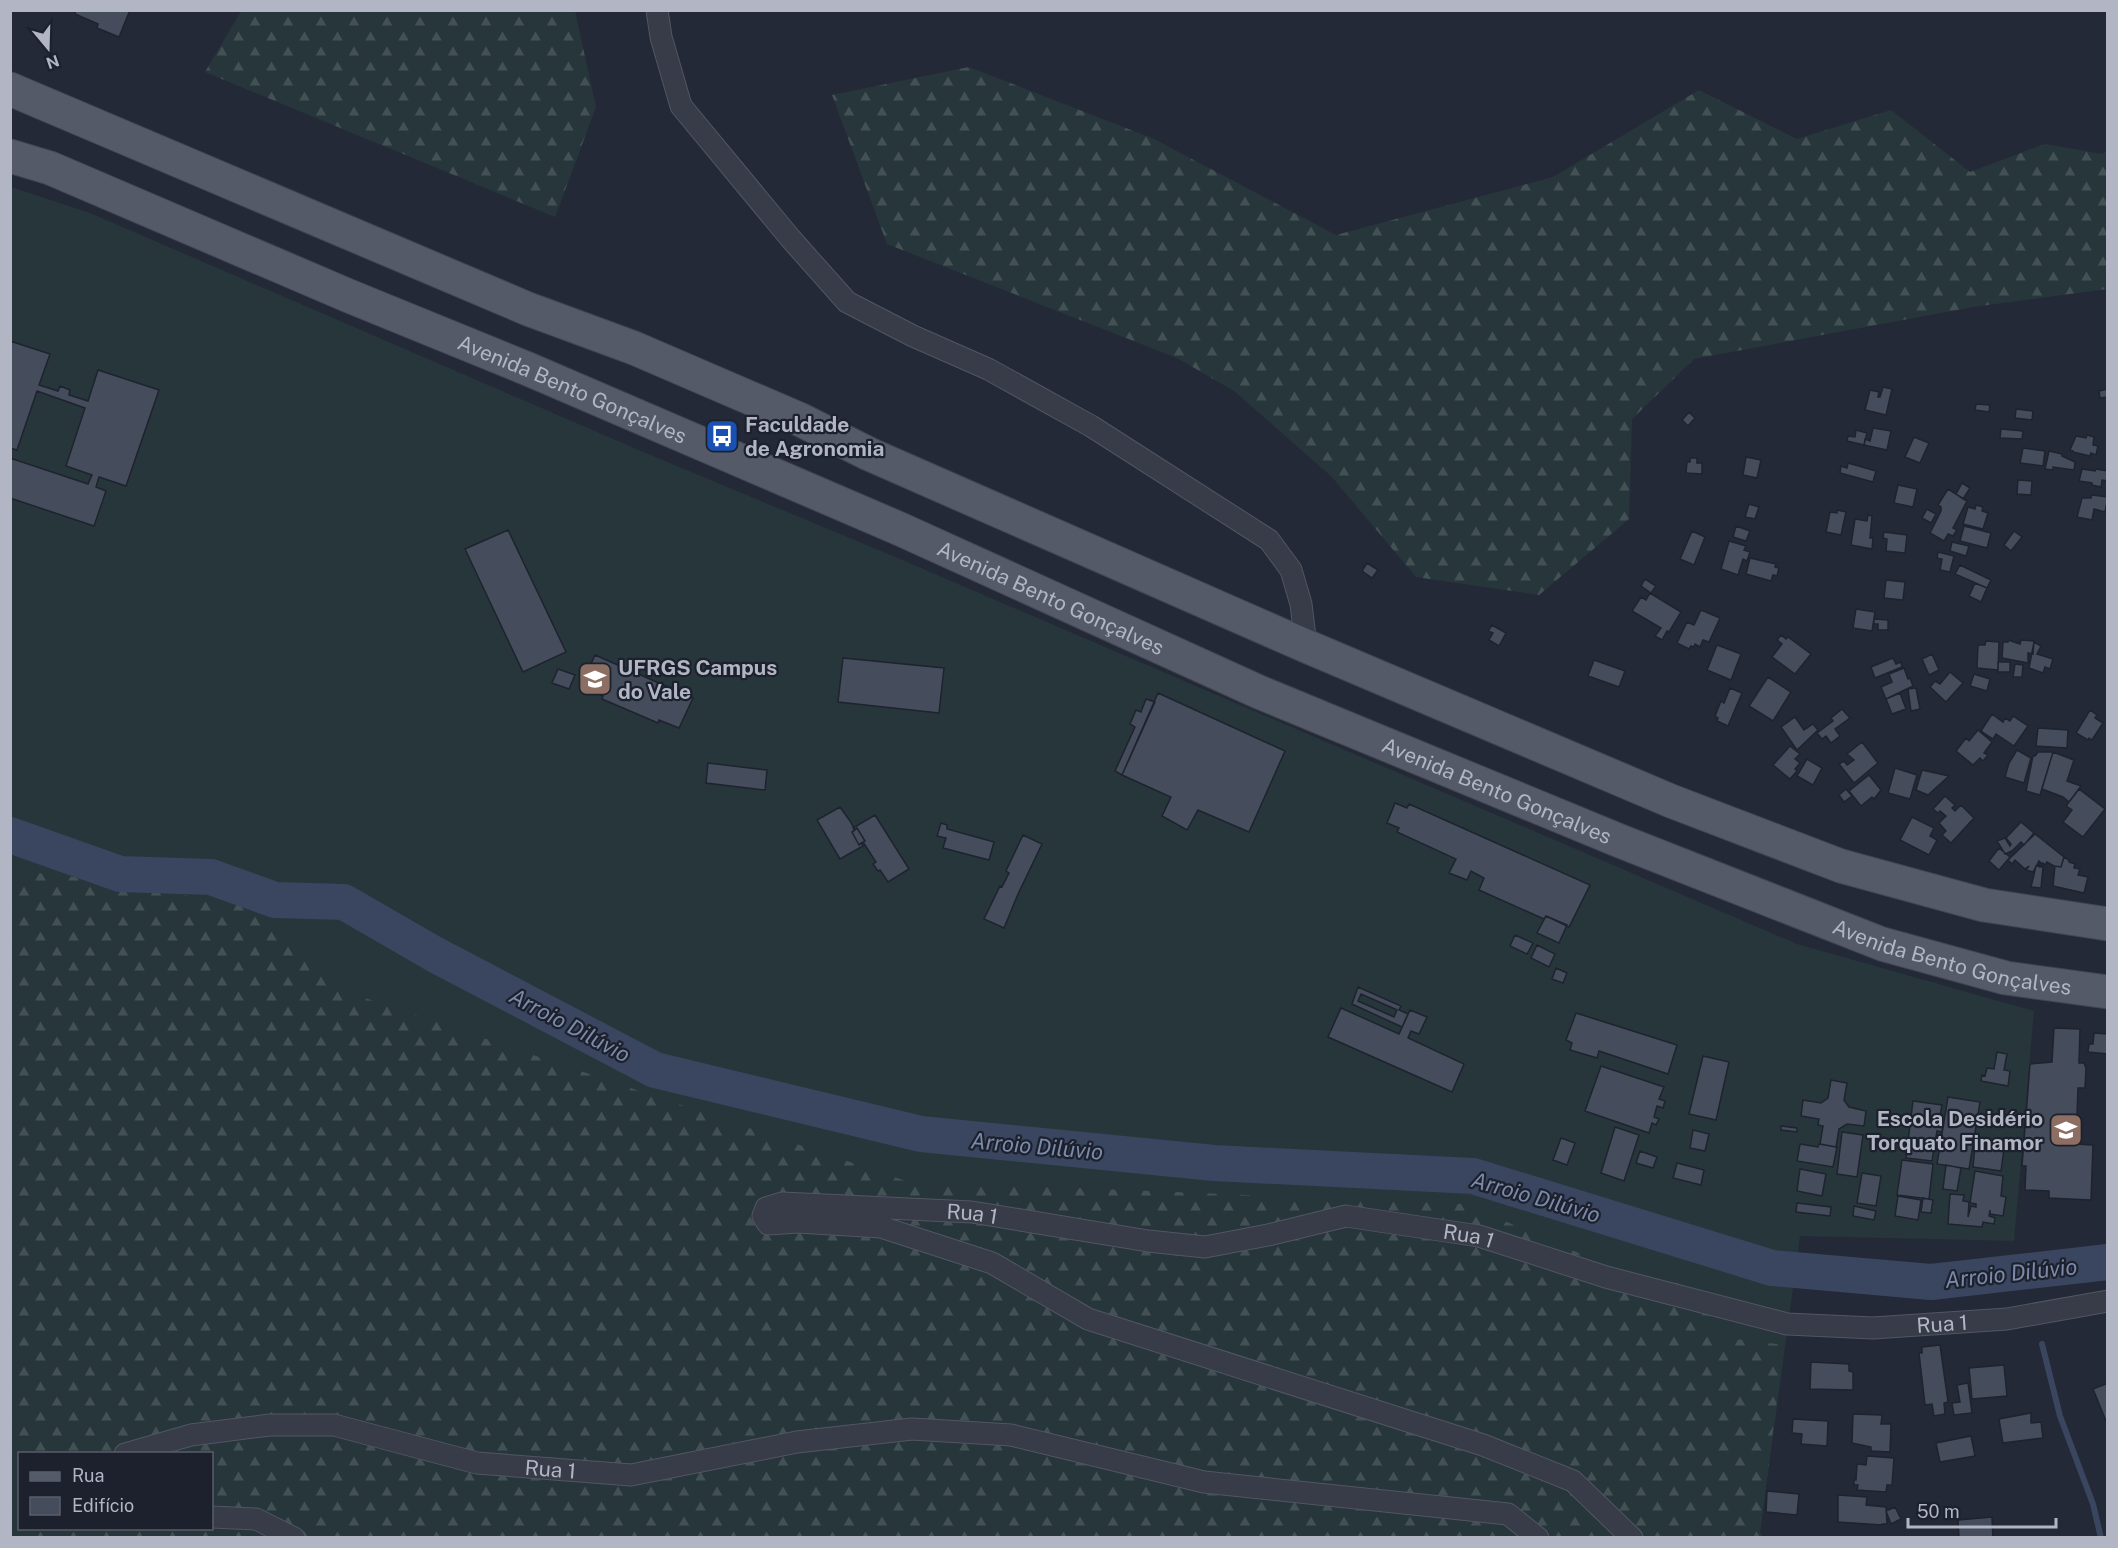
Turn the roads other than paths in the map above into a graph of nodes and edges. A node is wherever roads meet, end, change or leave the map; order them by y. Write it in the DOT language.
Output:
graph roads {
  1 [pos="657,10"];
  2 [pos="10,89"];
  3 [pos="10,156"];
  4 [pos="1306,646"];
  5 [pos="2108,924"];
  6 [pos="2108,992"];
  7 [pos="2108,1300"];
  8 [pos="132,1452"];
  9 [pos="213,1517"];
  10 [pos="294,1538"];
  11 [pos="1538,1538"];
  12 [pos="1632,1538"];
  1 -- 4 [label="street"];
  2 -- 4 [label="main road"];
  3 -- 6 [label="main road, Avenida Bento Gonçalves"];
  4 -- 5 [label="main road"];
  7 -- 12 [label="street, Rua 1"];
  8 -- 11 [label="street, Rua 1"];
  9 -- 10 [label="street"];
}
